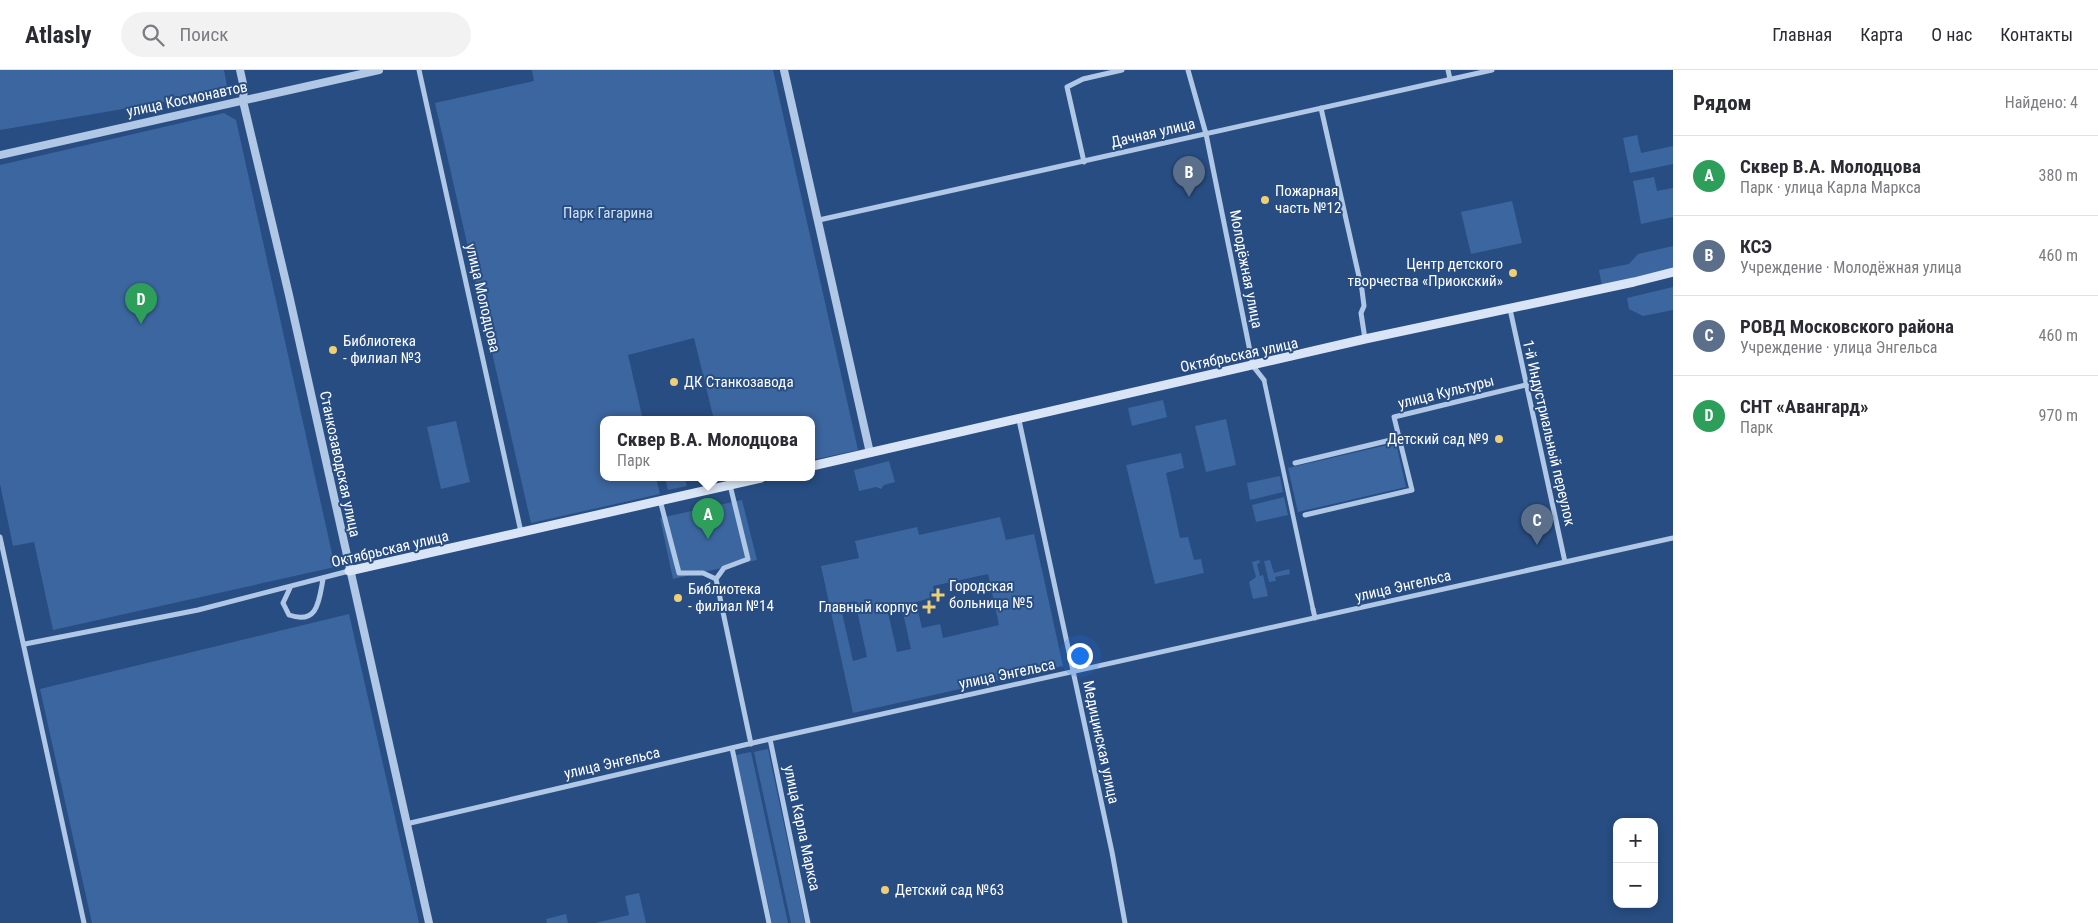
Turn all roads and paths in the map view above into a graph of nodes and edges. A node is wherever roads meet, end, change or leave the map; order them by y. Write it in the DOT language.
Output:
graph roads {
  1 [pos="240,70"];
  2 [pos="379,70"];
  3 [pos="419,70"];
  4 [pos="784,70"];
  5 [pos="1122,70"];
  6 [pos="1188,70"];
  7 [pos="1448,70"];
  8 [pos="1492,70"];
  9 [pos="1450,79"];
  10 [pos="243,101"];
  11 [pos="1321,108"];
  12 [pos="1206,134"];
  13 [pos="0,155"];
  14 [pos="1084,162"];
  15 [pos="818,220"];
  16 [pos="1673,272"];
  17 [pos="1510,309"];
  18 [pos="1366,340"];
  19 [pos="1254,366"];
  20 [pos="1264,380"];
  21 [pos="1526,385"];
  22 [pos="1020,420"];
  23 [pos="1399,438"];
  24 [pos="870,453"];
  25 [pos="1294,462"];
  26 [pos="815,465"];
  27 [pos="746,481"];
  28 [pos="730,484"];
  29 [pos="660,500"];
  30 [pos="1304,515"];
  31 [pos="521,532"];
  32 [pos="0,537"];
  33 [pos="1673,538"];
  34 [pos="1566,562"];
  35 [pos="349,571"];
  36 [pos="323,579"];
  37 [pos="716,579"];
  38 [pos="290,588"];
  39 [pos="1313,609"];
  40 [pos="1315,618"];
  41 [pos="25,644"];
  42 [pos="1072,672"];
  43 [pos="770,739"];
  44 [pos="751,744"];
  45 [pos="732,748"];
  46 [pos="406,824"];
  47 [pos="84,923"];
  48 [pos="429,923"];
  49 [pos="769,923"];
  50 [pos="808,923"];
  51 [pos="1125,923"];
  1 -- 10 [label="street, Станкозаводская улица"];
  2 -- 10 [label="street, улица Космонавтов"];
  3 -- 31 [label="street, улица Молодцова"];
  4 -- 15 [label="street"];
  5 -- 14 [label="street"];
  6 -- 12 [label="street, Молодёжная улица"];
  7 -- 9 [label="street"];
  8 -- 9 [label="street, Дачная улица"];
  9 -- 11 [label="street, Дачная улица"];
  10 -- 13 [label="street, улица Космонавтов"];
  10 -- 35 [label="street, Станкозаводская улица"];
  11 -- 12 [label="street, Дачная улица"];
  11 -- 18 [label="street"];
  12 -- 14 [label="street, Дачная улица"];
  12 -- 19 [label="street, Молодёжная улица"];
  14 -- 15 [label="street, Дачная улица"];
  15 -- 24 [label="street"];
  16 -- 17 [label="main road, Октябрьская улица"];
  17 -- 18 [label="main road, Октябрьская улица"];
  17 -- 21 [label="street, 1-й Индустриальный переулок"];
  18 -- 19 [label="main road, Октябрьская улица"];
  19 -- 20 [label="street, Молодёжная улица"];
  19 -- 22 [label="main road, Октябрьская улица"];
  20 -- 39 [label="street, Молодёжная улица"];
  21 -- 23 [label="street, улица Культуры"];
  21 -- 34 [label="street, 1-й Индустриальный переулок"];
  22 -- 24 [label="main road, Октябрьская улица"];
  22 -- 42 [label="street, Медицинская улица"];
  23 -- 25 [label="street"];
  23 -- 30 [label="street, улица Культуры"];
  24 -- 26 [label="main road, Октябрьская улица"];
  27 -- 28 [label="main road, Октябрьская улица"];
  28 -- 29 [label="main road, Октябрьская улица"];
  28 -- 37 [label="street"];
  29 -- 31 [label="main road, Октябрьская улица"];
  29 -- 37 [label="street"];
  31 -- 35 [label="main road, Октябрьская улица"];
  32 -- 41 [label="street"];
  33 -- 34 [label="street, улица Энгельса"];
  34 -- 40 [label="street, улица Энгельса"];
  35 -- 36 [label="street, Октябрьская улица"];
  35 -- 46 [label="street, Станкозаводская улица"];
  36 -- 38 [label="street, Октябрьская улица"];
  36 -- 38 [label="street"];
  37 -- 44 [label="street"];
  38 -- 41 [label="street, Октябрьская улица"];
  39 -- 40 [label="street, Молодёжная улица"];
  40 -- 42 [label="street, улица Энгельса"];
  41 -- 47 [label="street"];
  42 -- 43 [label="street, улица Энгельса"];
  42 -- 51 [label="street, Медицинская улица"];
  43 -- 44 [label="street, улица Энгельса"];
  43 -- 50 [label="street, улица Карла Маркса"];
  44 -- 45 [label="street, улица Энгельса"];
  45 -- 46 [label="street, улица Энгельса"];
  45 -- 49 [label="street"];
  46 -- 48 [label="street, Станкозаводская улица"];
}
